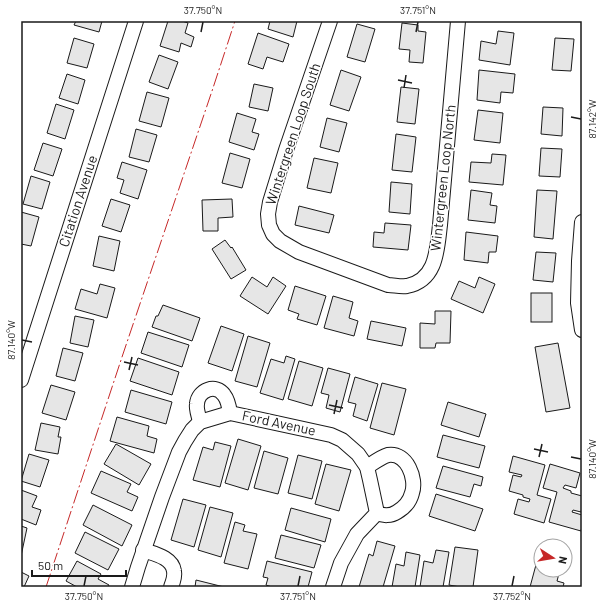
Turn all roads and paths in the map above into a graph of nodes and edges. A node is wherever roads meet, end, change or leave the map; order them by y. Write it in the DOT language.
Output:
graph roads {
  1 [pos="136,21"];
  2 [pos="330,21"];
  3 [pos="458,21"];
  4 [pos="582,222"];
  5 [pos="350,271"];
  6 [pos="582,330"];
  7 [pos="21,380"];
  8 [pos="230,413"];
  9 [pos="200,422"];
  10 [pos="367,467"];
  11 [pos="377,513"];
  12 [pos="143,550"];
  13 [pos="132,587"];
  14 [pos="172,587"];
  15 [pos="333,587"];
  1 -- 7 [label="street, Citation Avenue"];
  2 -- 5 [label="street, Wintergreen Loop South"];
  3 -- 5 [label="street, Wintergreen Loop North"];
  4 -- 6 [label="street"];
  8 -- 9 [label="street, Ford Avenue"];
  8 -- 9 [label="street"];
  8 -- 10 [label="street, Ford Avenue"];
  9 -- 12 [label="street"];
  10 -- 11 [label="street, Ford Avenue"];
  10 -- 11 [label="street"];
  11 -- 15 [label="street"];
  12 -- 13 [label="street"];
  12 -- 14 [label="street"];
}
